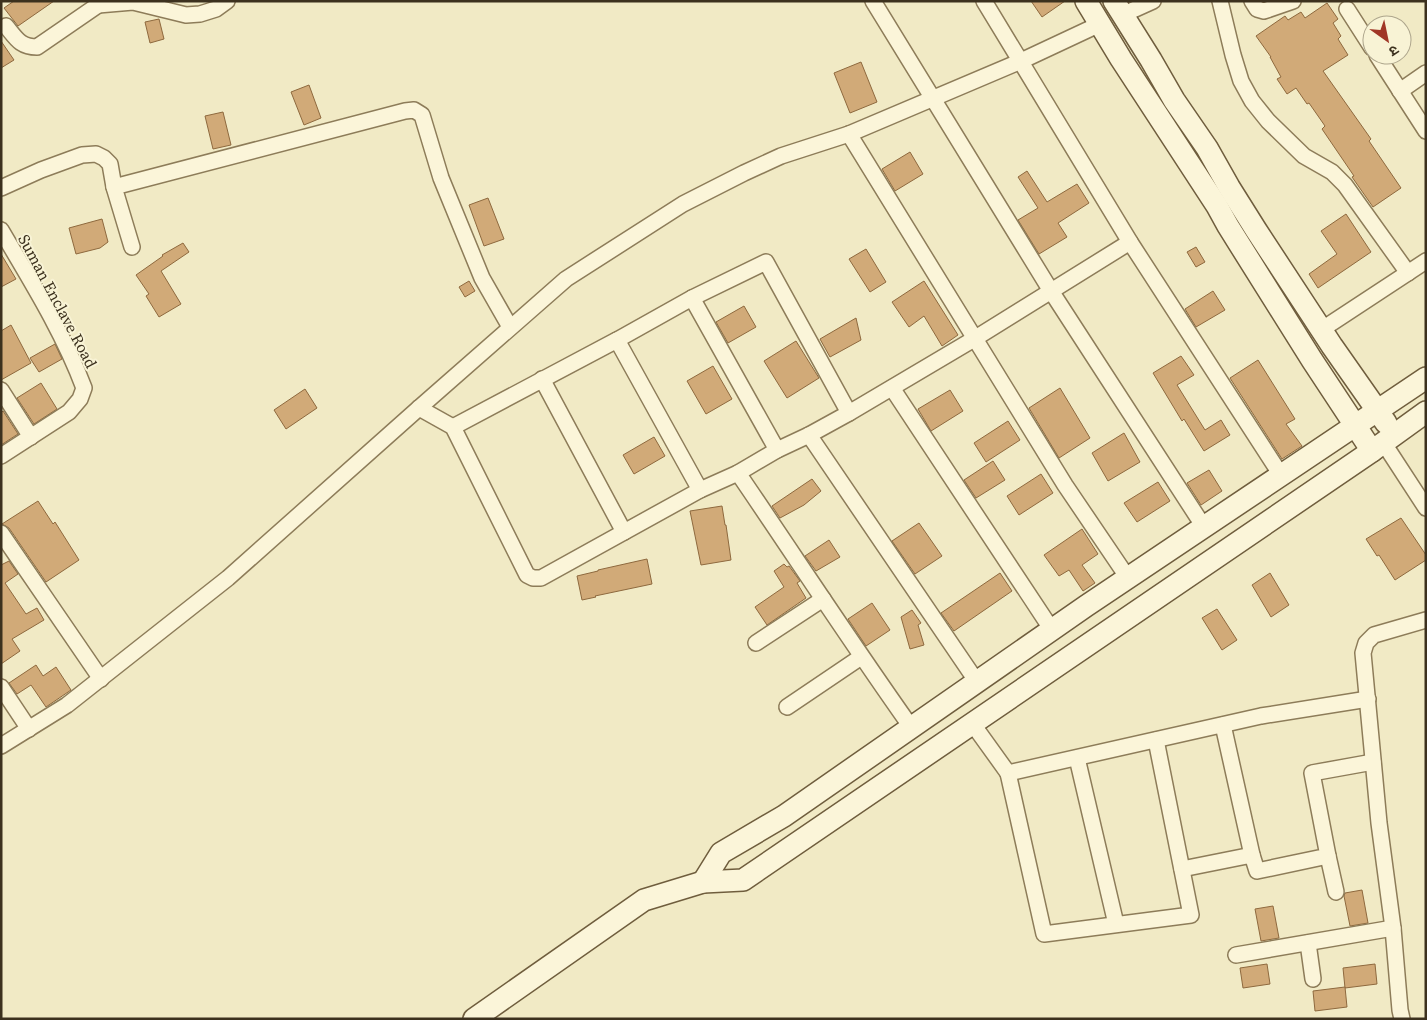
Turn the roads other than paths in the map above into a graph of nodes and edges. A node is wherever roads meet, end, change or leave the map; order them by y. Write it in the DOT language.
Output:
graph roads {
  1 [pos="227,1"];
  2 [pos="873,1"];
  3 [pos="984,1"];
  4 [pos="1086,1"];
  5 [pos="1153,1"];
  6 [pos="1220,1"];
  7 [pos="1252,1"];
  8 [pos="1293,1"];
  9 [pos="97,3"];
  10 [pos="1118,8"];
  11 [pos="1346,9"];
  12 [pos="3,24"];
  13 [pos="1100,24"];
  14 [pos="1362,33"];
  15 [pos="1021,61"];
  16 [pos="1383,65"];
  17 [pos="1426,73"];
  18 [pos="1400,91"];
  19 [pos="933,97"];
  20 [pos="1426,131"];
  21 [pos="849,134"];
  22 [pos="114,187"];
  23 [pos="1,188"];
  24 [pos="1,230"];
  25 [pos="1130,242"];
  26 [pos="132,248"];
  27 [pos="1426,261"];
  28 [pos="1408,273"];
  29 [pos="1052,291"];
  30 [pos="692,298"];
  31 [pos="510,328"];
  32 [pos="1321,330"];
  33 [pos="617,340"];
  34 [pos="974,340"];
  35 [pos="1426,378"];
  36 [pos="542,379"];
  37 [pos="892,388"];
  38 [pos="1,390"];
  39 [pos="419,408"];
  40 [pos="1378,411"];
  41 [pos="1426,412"];
  42 [pos="849,413"];
  43 [pos="1355,425"];
  44 [pos="453,427"];
  45 [pos="809,435"];
  46 [pos="31,437"];
  47 [pos="1383,442"];
  48 [pos="777,450"];
  49 [pos="1,456"];
  50 [pos="738,473"];
  51 [pos="1281,475"];
  52 [pos="700,490"];
  53 [pos="1426,508"];
  54 [pos="1204,527"];
  55 [pos="624,532"];
  56 [pos="1,533"];
  57 [pos="1128,578"];
  58 [pos="823,598"];
  59 [pos="1426,620"];
  60 [pos="1052,630"];
  61 [pos="756,643"];
  62 [pos="861,656"];
  63 [pos="100,678"];
  64 [pos="977,682"];
  65 [pos="1,687"];
  66 [pos="1368,699"];
  67 [pos="788,707"];
  68 [pos="972,723"];
  69 [pos="1223,725"];
  70 [pos="911,727"];
  71 [pos="30,729"];
  72 [pos="1156,740"];
  73 [pos="1,746"];
  74 [pos="1077,758"];
  75 [pos="1373,762"];
  76 [pos="1008,773"];
  77 [pos="1252,854"];
  78 [pos="1328,856"];
  79 [pos="1182,869"];
  80 [pos="703,882"];
  81 [pos="1336,892"];
  82 [pos="1116,924"];
  83 [pos="1393,928"];
  84 [pos="1308,943"];
  85 [pos="1236,955"];
  86 [pos="1313,979"];
  87 [pos="474,1019"];
  88 [pos="1402,1019"];
  1 -- 9 [label="street"];
  2 -- 19 [label="street"];
  3 -- 15 [label="street"];
  4 -- 13 [label="street"];
  5 -- 10 [label="street"];
  6 -- 28 [label="street"];
  7 -- 8 [label="street"];
  9 -- 12 [label="street"];
  10 -- 13 [label="street"];
  10 -- 32 [label="street"];
  11 -- 14 [label="street"];
  13 -- 15 [label="street"];
  13 -- 43 [label="street"];
  15 -- 19 [label="street"];
  15 -- 25 [label="street"];
  16 -- 18 [label="street"];
  17 -- 18 [label="street"];
  18 -- 20 [label="street"];
  19 -- 21 [label="street"];
  19 -- 29 [label="street"];
  21 -- 31 [label="street"];
  21 -- 34 [label="street"];
  22 -- 23 [label="street"];
  22 -- 26 [label="street"];
  22 -- 31 [label="street"];
  24 -- 46 [label="street, Suman Enclave Road"];
  25 -- 29 [label="street"];
  25 -- 51 [label="street"];
  27 -- 28 [label="street"];
  28 -- 32 [label="street"];
  29 -- 34 [label="street"];
  29 -- 54 [label="street"];
  30 -- 33 [label="street"];
  30 -- 42 [label="street"];
  30 -- 48 [label="street"];
  31 -- 39 [label="street"];
  32 -- 40 [label="street"];
  33 -- 36 [label="street"];
  33 -- 52 [label="street"];
  34 -- 37 [label="street"];
  34 -- 57 [label="street"];
  35 -- 40 [label="street"];
  36 -- 44 [label="street"];
  36 -- 55 [label="street"];
  37 -- 42 [label="street"];
  37 -- 60 [label="street"];
  38 -- 46 [label="street"];
  39 -- 44 [label="street"];
  39 -- 63 [label="street"];
  40 -- 43 [label="street"];
  40 -- 47 [label="street"];
  41 -- 47 [label="street"];
  42 -- 45 [label="street"];
  43 -- 47 [label="street"];
  43 -- 51 [label="street"];
  44 -- 55 [label="street"];
  45 -- 48 [label="street"];
  45 -- 64 [label="street"];
  46 -- 49 [label="street"];
  47 -- 53 [label="street"];
  47 -- 68 [label="street"];
  48 -- 50 [label="street"];
  50 -- 52 [label="street"];
  50 -- 58 [label="street"];
  51 -- 54 [label="street"];
  52 -- 55 [label="street"];
  54 -- 57 [label="street"];
  56 -- 63 [label="street"];
  57 -- 60 [label="street"];
  58 -- 61 [label="street"];
  58 -- 62 [label="street"];
  59 -- 66 [label="street"];
  60 -- 64 [label="street"];
  62 -- 67 [label="street"];
  62 -- 70 [label="street"];
  63 -- 71 [label="street"];
  64 -- 70 [label="street"];
  65 -- 71 [label="street"];
  66 -- 69 [label="street"];
  66 -- 75 [label="street"];
  68 -- 76 [label="street"];
  68 -- 80 [label="street"];
  69 -- 72 [label="street"];
  69 -- 77 [label="street"];
  70 -- 80 [label="street"];
  71 -- 73 [label="street"];
  72 -- 74 [label="street"];
  72 -- 79 [label="street"];
  74 -- 76 [label="street"];
  74 -- 82 [label="street"];
  75 -- 78 [label="street"];
  75 -- 83 [label="street"];
  76 -- 82 [label="street"];
  77 -- 78 [label="street"];
  77 -- 79 [label="street"];
  78 -- 81 [label="street"];
  79 -- 82 [label="street"];
  80 -- 87 [label="street"];
  83 -- 84 [label="street"];
  83 -- 88 [label="street"];
  84 -- 85 [label="street"];
  84 -- 86 [label="street"];
}
